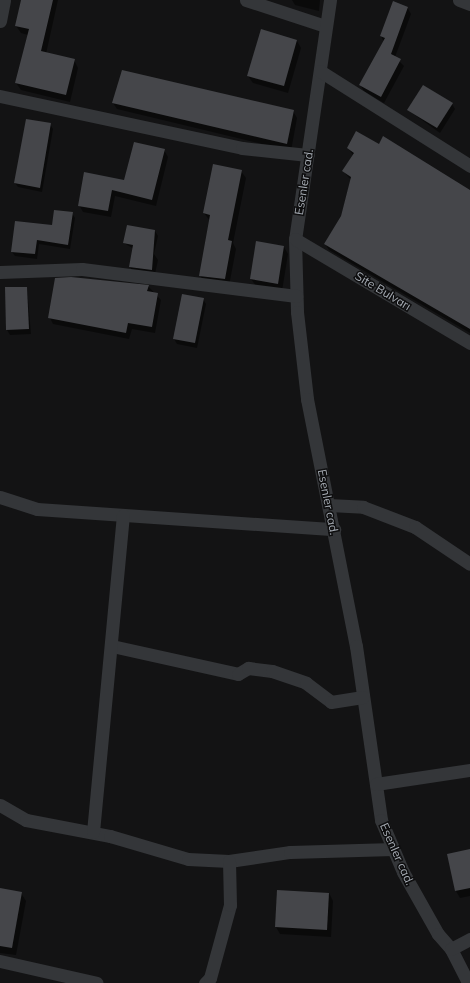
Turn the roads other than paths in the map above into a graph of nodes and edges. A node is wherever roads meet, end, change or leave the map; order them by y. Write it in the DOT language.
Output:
graph roads {
  1 [pos="4,0"];
  2 [pos="246,0"];
  3 [pos="330,0"];
  4 [pos="459,0"];
  5 [pos="470,4"];
  6 [pos="0,21"];
  7 [pos="325,26"];
  8 [pos="320,71"];
  9 [pos="0,96"];
  10 [pos="308,155"];
  11 [pos="470,166"];
  12 [pos="296,239"];
  13 [pos="0,272"];
  14 [pos="296,296"];
  15 [pos="470,342"];
  16 [pos="0,497"];
  17 [pos="329,505"];
  18 [pos="123,515"];
  19 [pos="334,529"];
  20 [pos="470,564"];
  21 [pos="112,646"];
  22 [pos="363,697"];
  23 [pos="470,770"];
  24 [pos="376,784"];
  25 [pos="0,805"];
  26 [pos="93,832"];
  27 [pos="393,849"];
  28 [pos="228,861"];
  29 [pos="470,939"];
  30 [pos="451,949"];
  31 [pos="0,961"];
  32 [pos="97,983"];
  33 [pos="205,983"];
  34 [pos="468,983"];
  1 -- 6 [label="street"];
  2 -- 7 [label="street"];
  3 -- 7 [label="street, Esenler cad."];
  4 -- 5 [label="street"];
  7 -- 8 [label="street, Esenler cad."];
  8 -- 10 [label="street, Esenler cad."];
  8 -- 11 [label="street"];
  9 -- 10 [label="street"];
  10 -- 12 [label="street, Esenler cad."];
  12 -- 14 [label="street, Esenler cad."];
  12 -- 15 [label="street, Site Bulvarı"];
  13 -- 14 [label="street"];
  14 -- 17 [label="street, Esenler cad."];
  16 -- 18 [label="street"];
  17 -- 19 [label="street, Esenler cad."];
  17 -- 20 [label="street"];
  18 -- 19 [label="street"];
  18 -- 21 [label="street"];
  19 -- 22 [label="street, Esenler cad."];
  21 -- 22 [label="street"];
  21 -- 26 [label="street"];
  22 -- 24 [label="street, Esenler cad."];
  23 -- 24 [label="street"];
  24 -- 27 [label="street, Esenler cad."];
  25 -- 26 [label="street"];
  26 -- 28 [label="street"];
  27 -- 28 [label="street"];
  27 -- 30 [label="street, Esenler cad."];
  28 -- 33 [label="street"];
  29 -- 30 [label="street"];
  30 -- 34 [label="street, Esenler cad."];
  31 -- 32 [label="street"];
}
